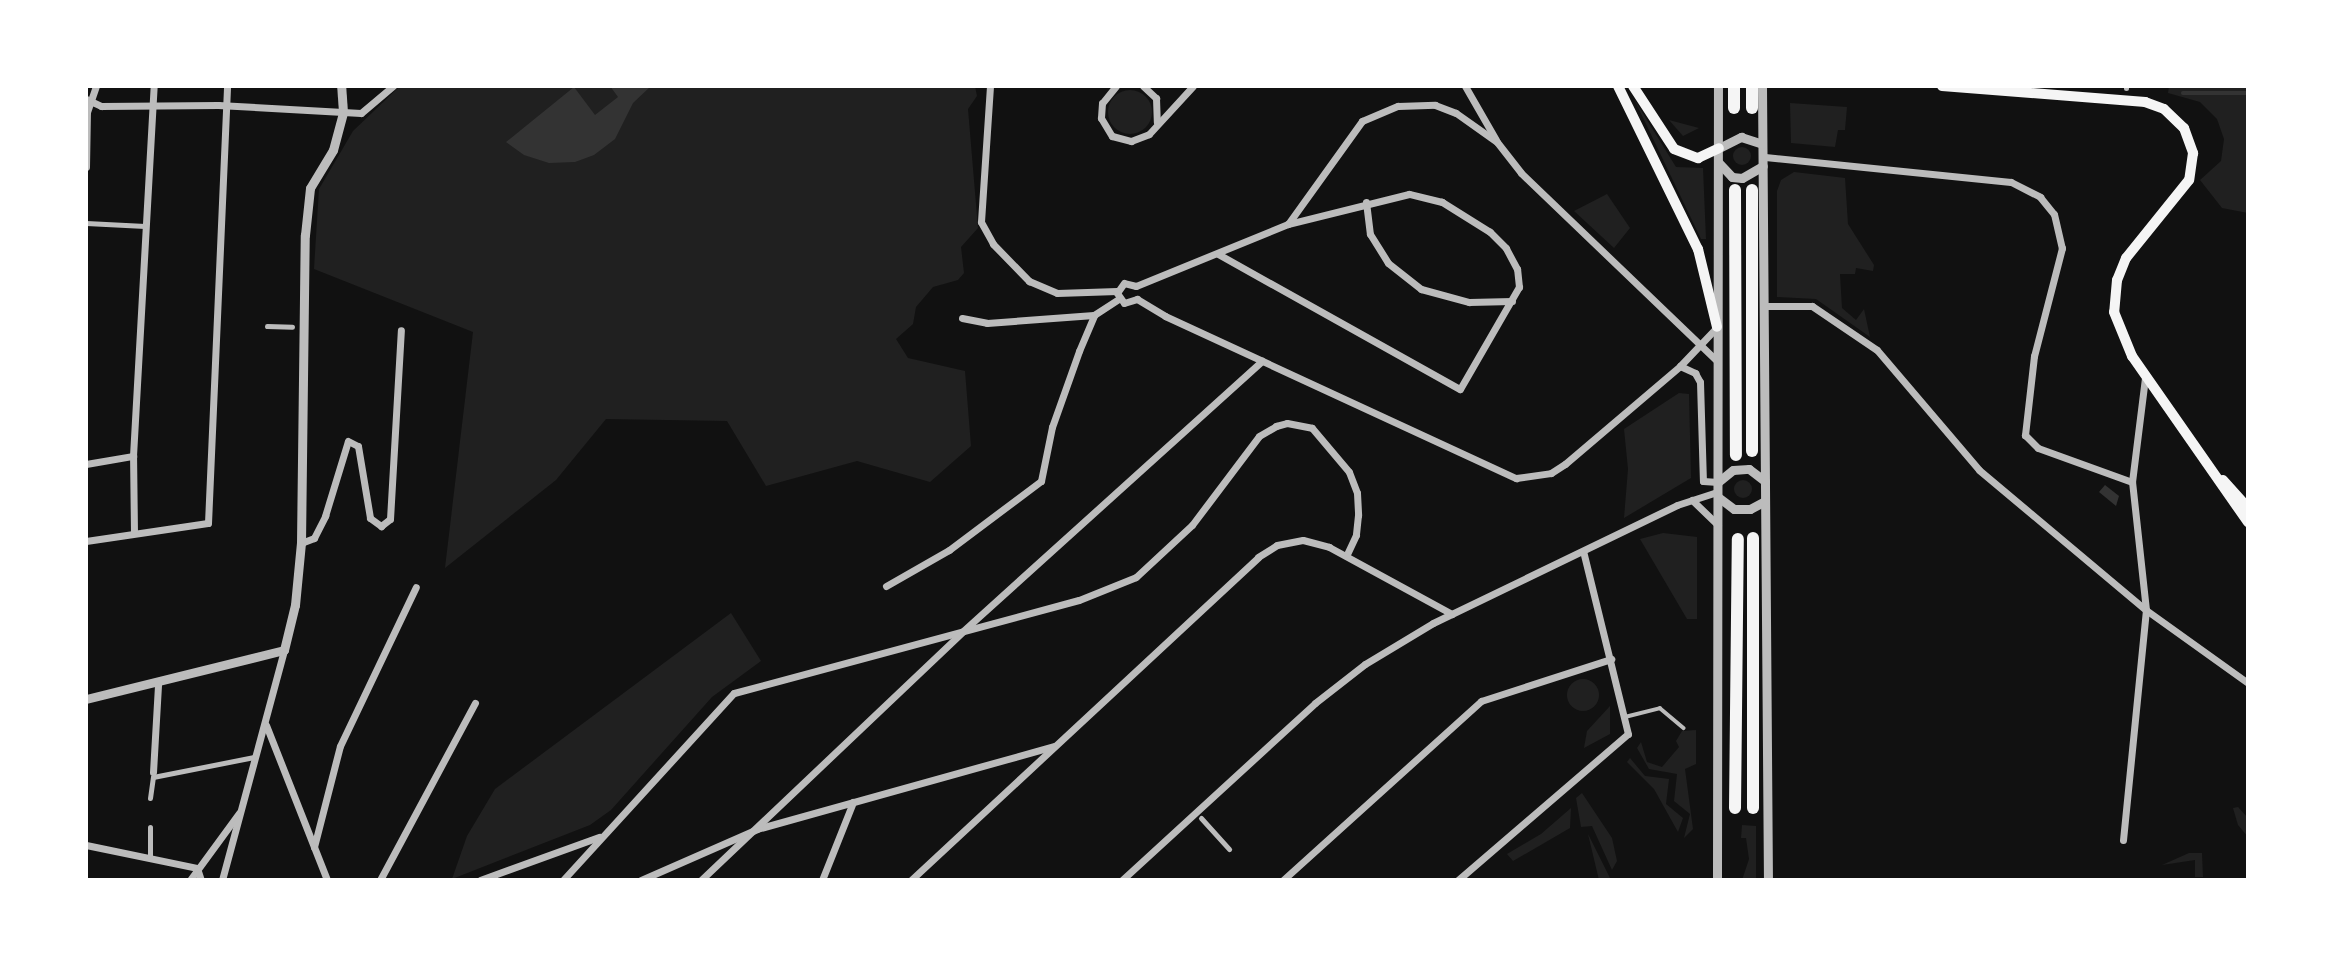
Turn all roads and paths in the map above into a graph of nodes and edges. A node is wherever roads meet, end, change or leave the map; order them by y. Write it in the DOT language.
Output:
graph roads {
  1 [pos="96,86"];
  2 [pos="154,86"];
  3 [pos="227,86"];
  4 [pos="341,86"];
  5 [pos="393,86"];
  6 [pos="990,86"];
  7 [pos="1105,86"];
  8 [pos="1116,86"];
  9 [pos="1143,86"];
  10 [pos="1192,86"];
  11 [pos="1465,86"];
  12 [pos="1618,86"];
  13 [pos="1633,86"];
  14 [pos="1718,86"];
  15 [pos="1734,86"];
  16 [pos="1752,86"];
  17 [pos="1762,86"];
  18 [pos="1942,86"];
  19 [pos="1955,88"];
  20 [pos="89,101"];
  21 [pos="1102,103"];
  22 [pos="152,106"];
  23 [pos="226,107"];
  24 [pos="1734,108"];
  25 [pos="1752,108"];
  26 [pos="343,112"];
  27 [pos="1156,126"];
  28 [pos="1497,142"];
  29 [pos="1762,144"];
  30 [pos="1719,148"];
  31 [pos="1764,161"];
  32 [pos="1720,163"];
  33 [pos="86,167"];
  34 [pos="1735,190"];
  35 [pos="1752,190"];
  36 [pos="1366,202"];
  37 [pos="86,223"];
  38 [pos="1289,224"];
  39 [pos="145,226"];
  40 [pos="1218,254"];
  41 [pos="1136,285"];
  42 [pos="1118,295"];
  43 [pos="1138,299"];
  44 [pos="1512,301"];
  45 [pos="1763,306"];
  46 [pos="1094,315"];
  47 [pos="962,318"];
  48 [pos="267,326"];
  49 [pos="292,327"];
  50 [pos="1717,327"];
  51 [pos="401,330"];
  52 [pos="1700,344"];
  53 [pos="1262,360"];
  54 [pos="1717,361"];
  55 [pos="1680,366"];
  56 [pos="2146,377"];
  57 [pos="1752,451"];
  58 [pos="1736,455"];
  59 [pos="133,456"];
  60 [pos="86,464"];
  61 [pos="2220,478"];
  62 [pos="1703,481"];
  63 [pos="1765,481"];
  64 [pos="2132,482"];
  65 [pos="1718,491"];
  66 [pos="1692,500"];
  67 [pos="1765,501"];
  68 [pos="2248,508"];
  69 [pos="2248,522"];
  70 [pos="1718,525"];
  71 [pos="134,533"];
  72 [pos="1753,537"];
  73 [pos="1738,539"];
  74 [pos="86,541"];
  75 [pos="302,543"];
  76 [pos="1583,551"];
  77 [pos="1346,556"];
  78 [pos="886,586"];
  79 [pos="416,587"];
  80 [pos="2146,610"];
  81 [pos="1452,614"];
  82 [pos="963,631"];
  83 [pos="284,650"];
  84 [pos="1611,659"];
  85 [pos="2248,683"];
  86 [pos="158,684"];
  87 [pos="86,699"];
  88 [pos="475,703"];
  89 [pos="1625,717"];
  90 [pos="265,724"];
  91 [pos="1684,728"];
  92 [pos="1058,745"];
  93 [pos="254,757"];
  94 [pos="153,775"];
  95 [pos="150,798"];
  96 [pos="853,802"];
  97 [pos="244,807"];
  98 [pos="1735,808"];
  99 [pos="1753,808"];
  100 [pos="1201,818"];
  101 [pos="150,827"];
  102 [pos="757,829"];
  103 [pos="599,836"];
  104 [pos="2123,840"];
  105 [pos="86,845"];
  106 [pos="1235,845"];
  107 [pos="314,847"];
  108 [pos="150,858"];
  109 [pos="197,868"];
  110 [pos="190,880"];
  111 [pos="201,880"];
  112 [pos="222,880"];
  113 [pos="327,880"];
  114 [pos="380,880"];
  115 [pos="480,880"];
  116 [pos="563,880"];
  117 [pos="641,880"];
  118 [pos="701,880"];
  119 [pos="822,880"];
  120 [pos="911,880"];
  121 [pos="1122,880"];
  122 [pos="1283,880"];
  123 [pos="1458,880"];
  124 [pos="1717,880"];
  125 [pos="1768,880"];
  1 -- 20 [label="street"];
  2 -- 22 [label="street"];
  3 -- 23 [label="street"];
  4 -- 26 [label="street"];
  5 -- 26 [label="street"];
  6 -- 42 [label="street"];
  7 -- 21 [label="street"];
  8 -- 21 [label="street"];
  9 -- 27 [label="street"];
  10 -- 27 [label="street"];
  11 -- 28 [label="street"];
  12 -- 50 [label="main road"];
  13 -- 30 [label="main road"];
  14 -- 30 [label="street"];
  15 -- 24 [label="highway"];
  16 -- 25 [label="highway"];
  17 -- 29 [label="street"];
  18 -- 19 [label="main road"];
  19 -- 56 [label="main road"];
  20 -- 22 [label="street"];
  20 -- 33 [label="street"];
  21 -- 27 [label="street"];
  22 -- 23 [label="street"];
  22 -- 39 [label="street"];
  23 -- 26 [label="street"];
  23 -- 71 [label="street"];
  26 -- 75 [label="street"];
  28 -- 38 [label="street"];
  28 -- 52 [label="street"];
  29 -- 30 [label="street"];
  29 -- 31 [label="street"];
  30 -- 32 [label="street"];
  31 -- 32 [label="street"];
  31 -- 45 [label="street"];
  31 -- 64 [label="street"];
  32 -- 50 [label="street"];
  34 -- 58 [label="highway"];
  35 -- 57 [label="highway"];
  36 -- 38 [label="street"];
  36 -- 44 [label="street"];
  36 -- 44 [label="street"];
  37 -- 39 [label="street"];
  38 -- 40 [label="street"];
  39 -- 59 [label="street"];
  40 -- 41 [label="street"];
  40 -- 44 [label="street"];
  41 -- 42 [label="street"];
  41 -- 43 [label="street"];
  42 -- 43 [label="street"];
  42 -- 46 [label="street"];
  43 -- 53 [label="street"];
  45 -- 63 [label="street"];
  45 -- 80 [label="street"];
  46 -- 47 [label="street"];
  46 -- 78 [label="street"];
  48 -- 49 [label="street"];
  50 -- 52 [label="street"];
  50 -- 54 [label="street"];
  51 -- 75 [label="street"];
  52 -- 54 [label="street"];
  52 -- 55 [label="street"];
  53 -- 55 [label="street"];
  53 -- 82 [label="street"];
  54 -- 65 [label="street"];
  55 -- 62 [label="street"];
  56 -- 61 [label="main road"];
  56 -- 64 [label="street"];
  59 -- 60 [label="street"];
  59 -- 71 [label="street"];
  61 -- 68 [label="main road"];
  61 -- 69 [label="main road"];
  62 -- 65 [label="street"];
  62 -- 66 [label="street"];
  63 -- 65 [label="street"];
  63 -- 67 [label="street"];
  64 -- 80 [label="street"];
  65 -- 66 [label="street"];
  65 -- 67 [label="street"];
  65 -- 70 [label="street"];
  66 -- 70 [label="street"];
  66 -- 76 [label="street"];
  67 -- 125 [label="street"];
  70 -- 124 [label="street"];
  71 -- 74 [label="street"];
  72 -- 99 [label="highway"];
  73 -- 98 [label="highway"];
  75 -- 83 [label="street"];
  76 -- 81 [label="street"];
  76 -- 84 [label="street"];
  77 -- 81 [label="street"];
  77 -- 82 [label="street"];
  77 -- 92 [label="street"];
  79 -- 107 [label="street"];
  80 -- 85 [label="street"];
  80 -- 104 [label="street"];
  81 -- 121 [label="street"];
  82 -- 102 [label="street"];
  82 -- 103 [label="street"];
  83 -- 86 [label="street"];
  83 -- 90 [label="street"];
  84 -- 89 [label="street"];
  84 -- 122 [label="street"];
  86 -- 87 [label="street"];
  86 -- 94 [label="street"];
  88 -- 114 [label="street"];
  89 -- 91 [label="lane"];
  89 -- 123 [label="street"];
  90 -- 93 [label="street"];
  90 -- 107 [label="street"];
  92 -- 96 [label="street"];
  92 -- 120 [label="street"];
  93 -- 94 [label="street"];
  93 -- 97 [label="street"];
  94 -- 95 [label="street"];
  96 -- 102 [label="street"];
  96 -- 119 [label="street"];
  97 -- 109 [label="street"];
  97 -- 112 [label="street"];
  100 -- 106 [label="street"];
  101 -- 108 [label="street"];
  102 -- 117 [label="street"];
  102 -- 118 [label="street"];
  103 -- 115 [label="street"];
  103 -- 116 [label="street"];
  105 -- 108 [label="street"];
  107 -- 113 [label="street"];
  108 -- 109 [label="street"];
  109 -- 110 [label="street"];
  109 -- 111 [label="street"];
}
